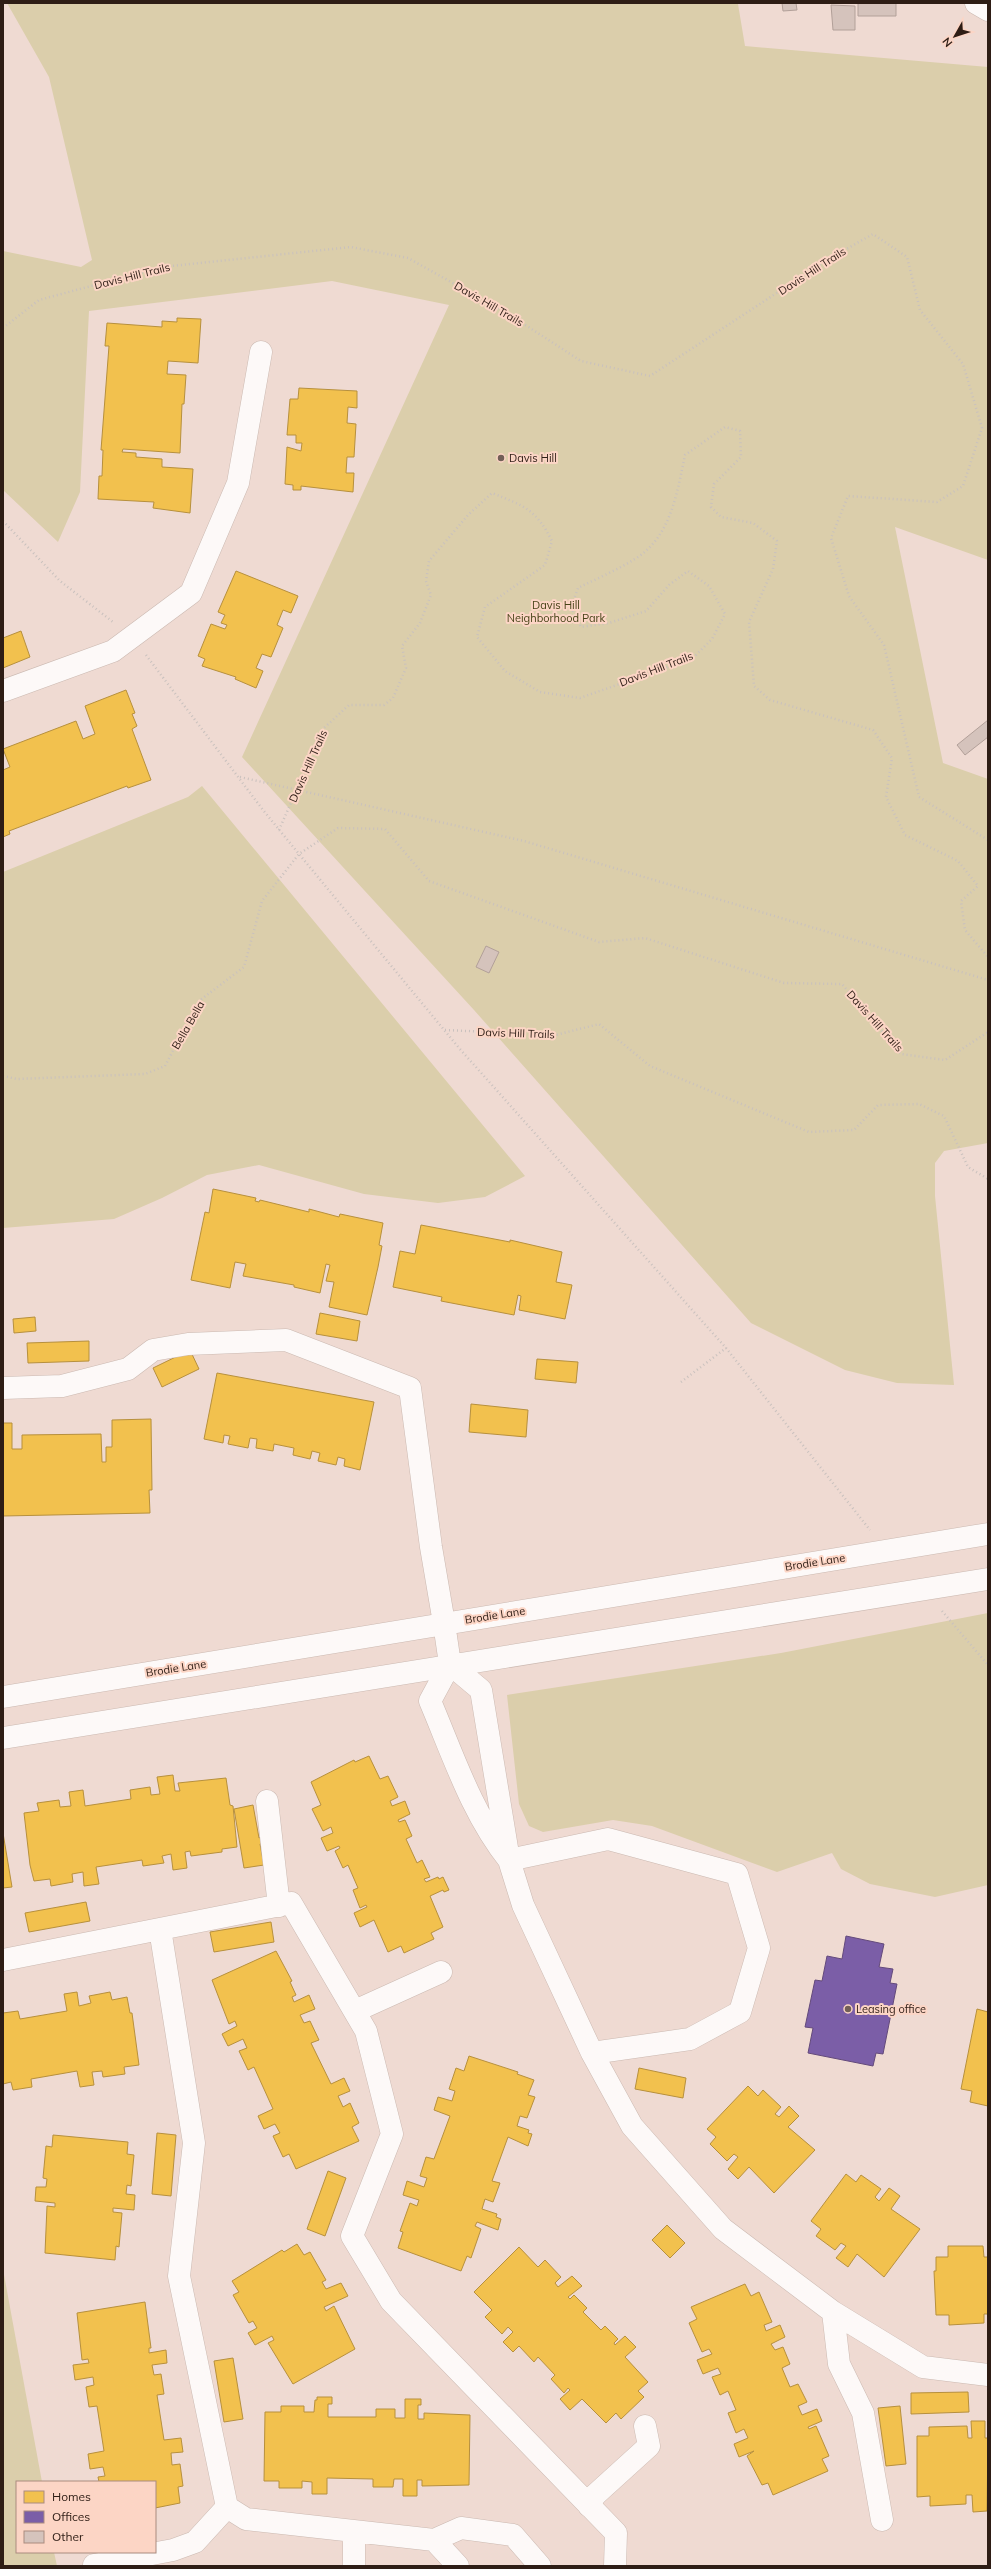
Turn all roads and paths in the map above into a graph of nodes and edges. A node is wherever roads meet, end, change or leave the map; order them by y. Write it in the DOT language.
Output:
graph roads {
  1 [pos="976,3"];
  2 [pos="988,10"];
  3 [pos="3,328"];
  4 [pos="261,352"];
  5 [pos="3,521"];
  6 [pos="132,637"];
  7 [pos="3,691"];
  8 [pos="239,777"];
  9 [pos="297,790"];
  10 [pos="279,830"];
  11 [pos="988,840"];
  12 [pos="299,854"];
  13 [pos="988,957"];
  14 [pos="988,980"];
  15 [pos="445,1030"];
  16 [pos="988,1032"];
  17 [pos="3,1076"];
  18 [pos="988,1179"];
  19 [pos="726,1348"];
  20 [pos="681,1382"];
  21 [pos="3,1388"];
  22 [pos="872,1532"];
  23 [pos="988,1534"];
  24 [pos="988,1578"];
  25 [pos="938,1606"];
  26 [pos="444,1623"];
  27 [pos="450,1664"];
  28 [pos="988,1665"];
  29 [pos="3,1697"];
  30 [pos="3,1738"];
  31 [pos="267,1801"];
  32 [pos="509,1860"];
  33 [pos="279,1906"];
  34 [pos="160,1929"];
  35 [pos="3,1960"];
  36 [pos="441,1972"];
  37 [pos="355,2011"];
  38 [pos="592,2053"];
  39 [pos="834,2312"];
  40 [pos="988,2375"];
  41 [pos="645,2426"];
  42 [pos="590,2506"];
  43 [pos="227,2507"];
  44 [pos="882,2520"];
  45 [pos="354,2531"];
  46 [pos="434,2540"];
  47 [pos="94,2565"];
  48 [pos="354,2566"];
  49 [pos="458,2566"];
  50 [pos="540,2566"];
  51 [pos="615,2566"];
  1 -- 2 [label="main road"];
  3 -- 11 [label="path, Davis Hill Trails"];
  4 -- 6 [label="main road"];
  5 -- 6 [label="path"];
  6 -- 7 [label="main road"];
  6 -- 8 [label="path"];
  8 -- 9 [label="path"];
  8 -- 10 [label="path"];
  9 -- 10 [label="path, Davis Hill Trails"];
  9 -- 13 [label="path, Davis Hill Trails"];
  9 -- 14 [label="path"];
  10 -- 12 [label="path"];
  12 -- 15 [label="path"];
  12 -- 16 [label="path, Davis Hill Trails"];
  12 -- 17 [label="path, Bella Bella"];
  15 -- 18 [label="path, Davis Hill Trails"];
  15 -- 19 [label="path"];
  19 -- 20 [label="path"];
  19 -- 22 [label="path"];
  21 -- 26 [label="main road"];
  23 -- 26 [label="main road, Brodie Lane"];
  24 -- 27 [label="main road"];
  25 -- 28 [label="path"];
  26 -- 27 [label="main road"];
  26 -- 29 [label="main road, Brodie Lane"];
  27 -- 30 [label="main road"];
  27 -- 32 [label="main road"];
  27 -- 32 [label="main road"];
  31 -- 33 [label="main road"];
  32 -- 38 [label="main road"];
  32 -- 38 [label="main road"];
  33 -- 34 [label="main road"];
  33 -- 37 [label="main road"];
  34 -- 35 [label="main road"];
  34 -- 43 [label="main road"];
  36 -- 37 [label="main road"];
  37 -- 42 [label="main road"];
  38 -- 39 [label="main road"];
  39 -- 40 [label="main road"];
  39 -- 44 [label="main road"];
  41 -- 42 [label="main road"];
  42 -- 51 [label="main road"];
  43 -- 45 [label="main road"];
  43 -- 47 [label="main road"];
  45 -- 46 [label="main road"];
  45 -- 48 [label="main road"];
  46 -- 49 [label="main road"];
  46 -- 50 [label="main road"];
}
